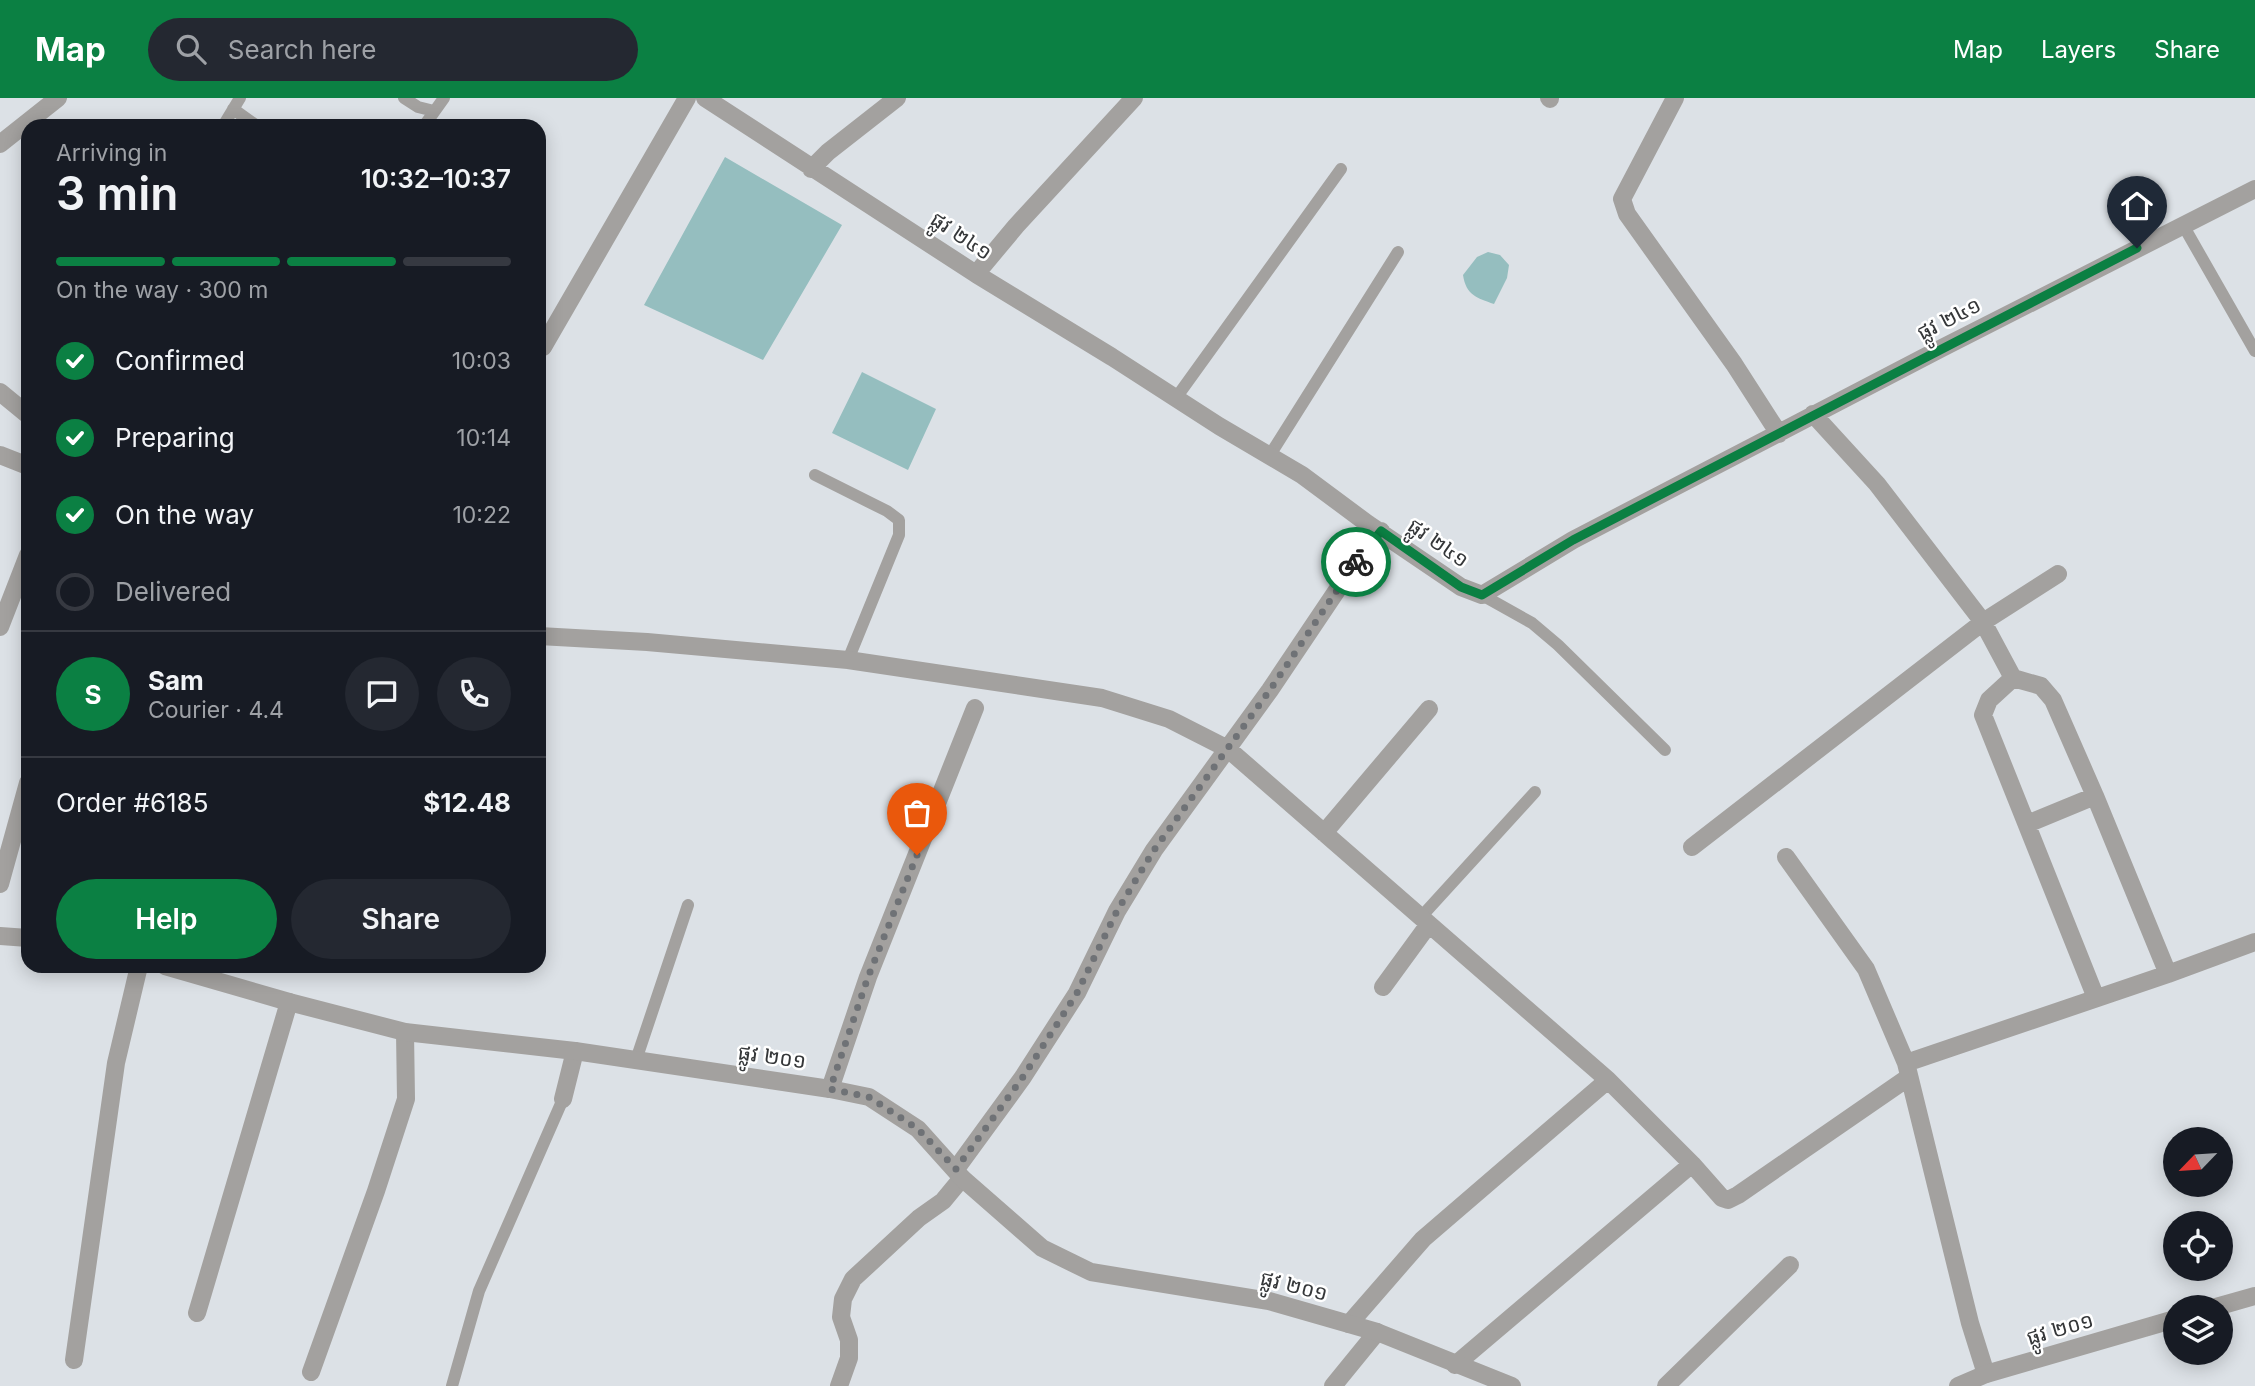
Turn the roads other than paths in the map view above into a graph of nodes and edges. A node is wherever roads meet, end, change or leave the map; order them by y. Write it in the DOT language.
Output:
graph roads {
  1 [pos="58,98"];
  2 [pos="404,98"];
  3 [pos="444,98"];
  4 [pos="687,98"];
  5 [pos="705,98"];
  6 [pos="897,98"];
  7 [pos="1134,98"];
  8 [pos="1675,98"];
  9 [pos="236,103"];
  10 [pos="434,111"];
  11 [pos="32,119"];
  12 [pos="227,119"];
  13 [pos="251,119"];
  14 [pos="429,119"];
  15 [pos="21,127"];
  16 [pos="0,144"];
  17 [pos="811,169"];
  18 [pos="1341,169"];
  19 [pos="2255,189"];
  20 [pos="2183,225"];
  21 [pos="1398,252"];
  22 [pos="976,274"];
  23 [pos="546,342"];
  24 [pos="2255,351"];
  25 [pos="0,392"];
  26 [pos="1176,398"];
  27 [pos="21,409"];
  28 [pos="1813,414"];
  29 [pos="1779,434"];
  30 [pos="0,455"];
  31 [pos="1270,455"];
  32 [pos="21,463"];
  33 [pos="814,475"];
  34 [pos="1381,531"];
  35 [pos="21,573"];
  36 [pos="2058,574"];
  37 [pos="1482,595"];
  38 [pos="1983,622"];
  39 [pos="0,627"];
  40 [pos="546,636"];
  41 [pos="848,660"];
  42 [pos="2013,678"];
  43 [pos="975,708"];
  44 [pos="1429,709"];
  45 [pos="1228,749"];
  46 [pos="1665,750"];
  47 [pos="1535,792"];
  48 [pos="2095,796"];
  49 [pos="21,808"];
  50 [pos="2027,824"];
  51 [pos="1324,832"];
  52 [pos="1692,847"];
  53 [pos="1786,857"];
  54 [pos="0,884"];
  55 [pos="688,905"];
  56 [pos="1425,921"];
  57 [pos="0,936"];
  58 [pos="21,938"];
  59 [pos="2255,942"];
  60 [pos="137,973"];
  61 [pos="189,973"];
  62 [pos="2168,974"];
  63 [pos="1383,987"];
  64 [pos="2096,998"];
  65 [pos="289,1002"];
  66 [pos="405,1032"];
  67 [pos="575,1051"];
  68 [pos="636,1060"];
  69 [pos="1907,1070"];
  70 [pos="1608,1080"];
  71 [pos="830,1089"];
  72 [pos="563,1099"];
  73 [pos="1692,1164"];
  74 [pos="959,1174"];
  75 [pos="1790,1265"];
  76 [pos="2255,1296"];
  77 [pos="2233,1302"];
  78 [pos="197,1313"];
  79 [pos="2163,1322"];
  80 [pos="1349,1324"];
  81 [pos="1377,1332"];
  82 [pos="74,1360"];
  83 [pos="1455,1365"];
  84 [pos="311,1372"];
  85 [pos="1986,1374"];
  86 [pos="452,1386"];
  87 [pos="839,1386"];
  88 [pos="1332,1386"];
  89 [pos="1512,1386"];
  90 [pos="1666,1386"];
  91 [pos="1958,1386"];
  1 -- 11 [label="street"];
  2 -- 10 [label="lane"];
  3 -- 10 [label="lane"];
  4 -- 23 [label="street"];
  5 -- 17 [label="street, ផ្លូវ ២៤១"];
  6 -- 17 [label="street"];
  7 -- 22 [label="street"];
  8 -- 29 [label="street"];
  9 -- 12 [label="lane"];
  9 -- 13 [label="lane"];
  10 -- 14 [label="lane"];
  15 -- 16 [label="street"];
  17 -- 22 [label="street, ផ្លូវ ២៤១"];
  18 -- 26 [label="lane"];
  19 -- 20 [label="street, ផ្លូវ ២៤១"];
  20 -- 24 [label="lane"];
  20 -- 28 [label="street, ផ្លូវ ២៤១"];
  21 -- 31 [label="lane"];
  22 -- 26 [label="street, ផ្លូវ ២៤១"];
  25 -- 27 [label="street"];
  26 -- 31 [label="street, ផ្លូវ ២៤១"];
  28 -- 29 [label="street, ផ្លូវ ២៤១"];
  28 -- 38 [label="street"];
  29 -- 37 [label="street, ផ្លូវ ២៤១"];
  30 -- 32 [label="street"];
  31 -- 34 [label="street, ផ្លូវ ២៤១"];
  33 -- 41 [label="lane"];
  34 -- 37 [label="street, ផ្លូវ ២៤១"];
  34 -- 45 [label="street"];
  35 -- 39 [label="street"];
  36 -- 38 [label="street"];
  37 -- 46 [label="lane"];
  38 -- 42 [label="street"];
  38 -- 52 [label="street"];
  40 -- 41 [label="street"];
  41 -- 45 [label="street"];
  42 -- 48 [label="street"];
  42 -- 50 [label="street"];
  43 -- 71 [label="street"];
  44 -- 51 [label="street"];
  45 -- 51 [label="street"];
  45 -- 74 [label="street"];
  47 -- 56 [label="lane"];
  48 -- 50 [label="street"];
  48 -- 62 [label="street"];
  49 -- 54 [label="street"];
  50 -- 64 [label="street"];
  51 -- 56 [label="street"];
  53 -- 69 [label="street"];
  55 -- 68 [label="lane"];
  56 -- 63 [label="street"];
  56 -- 70 [label="street"];
  57 -- 58 [label="street"];
  59 -- 62 [label="street"];
  60 -- 82 [label="street"];
  61 -- 65 [label="street, ផ្លូវ ២០១"];
  62 -- 64 [label="street"];
  64 -- 69 [label="street"];
  65 -- 66 [label="street, ផ្លូវ ២០១"];
  65 -- 78 [label="street"];
  66 -- 67 [label="street, ផ្លូវ ២០១"];
  66 -- 84 [label="street"];
  67 -- 68 [label="street, ផ្លូវ ២០១"];
  67 -- 72 [label="street"];
  68 -- 71 [label="street, ផ្លូវ ២០១"];
  69 -- 73 [label="street"];
  69 -- 85 [label="street"];
  70 -- 73 [label="street"];
  70 -- 80 [label="street"];
  71 -- 74 [label="street, ផ្លូវ ២០១"];
  72 -- 86 [label="lane"];
  73 -- 83 [label="street"];
  74 -- 80 [label="street, ផ្លូវ ២០១"];
  74 -- 87 [label="street"];
  75 -- 90 [label="street"];
  76 -- 77 [label="street"];
  79 -- 85 [label="street, ផ្លូវ ២០១"];
  80 -- 81 [label="street, ផ្លូវ ២០១"];
  81 -- 83 [label="street, ផ្លូវ ២០១"];
  81 -- 88 [label="street"];
  83 -- 89 [label="street, ផ្លូវ ២០១"];
  85 -- 91 [label="street, ផ្លូវ ២០១"];
}
